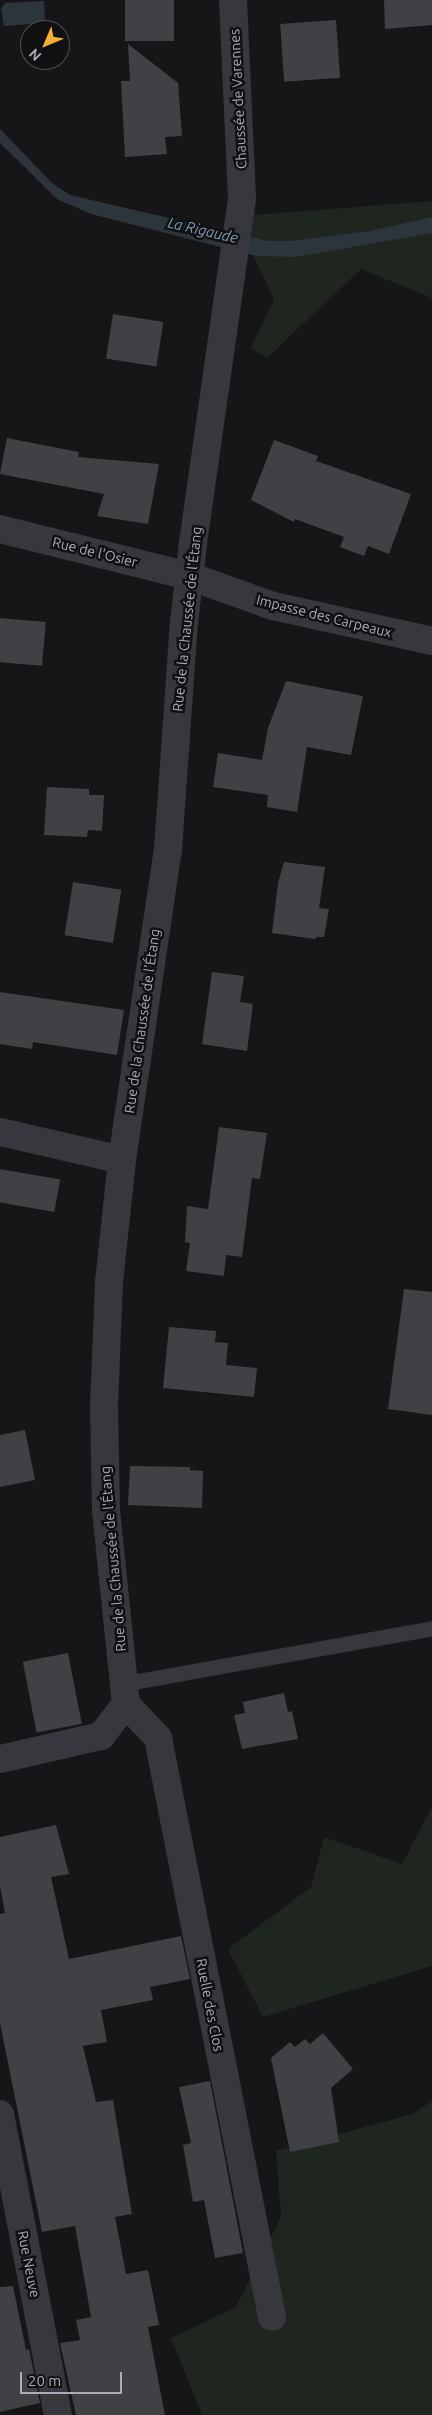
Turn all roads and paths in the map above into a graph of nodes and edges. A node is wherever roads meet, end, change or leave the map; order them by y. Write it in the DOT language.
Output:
graph roads {
  1 [pos="233,0"];
  2 [pos="242,198"];
  3 [pos="0,529"];
  4 [pos="189,576"];
  5 [pos="432,641"];
  6 [pos="0,1132"];
  7 [pos="122,1160"];
  8 [pos="432,1628"];
  9 [pos="124,1694"];
  10 [pos="0,1760"];
  11 [pos="0,2114"];
  12 [pos="272,2317"];
  13 [pos="58,2415"];
  1 -- 2 [label="street, Chaussée de Varennes"];
  2 -- 4 [label="street, Rue de la Chaussée de l'Étang"];
  3 -- 4 [label="street, Rue de l'Osier"];
  4 -- 5 [label="street, Impasse des Carpeaux"];
  4 -- 7 [label="street, Rue de la Chaussée de l'Étang"];
  6 -- 7 [label="street"];
  7 -- 9 [label="street, Rue de la Chaussée de l'Étang"];
  8 -- 9 [label="lane"];
  9 -- 10 [label="street"];
  9 -- 12 [label="street, Ruelle des Clos"];
  11 -- 13 [label="street, Rue Neuve"];
}
